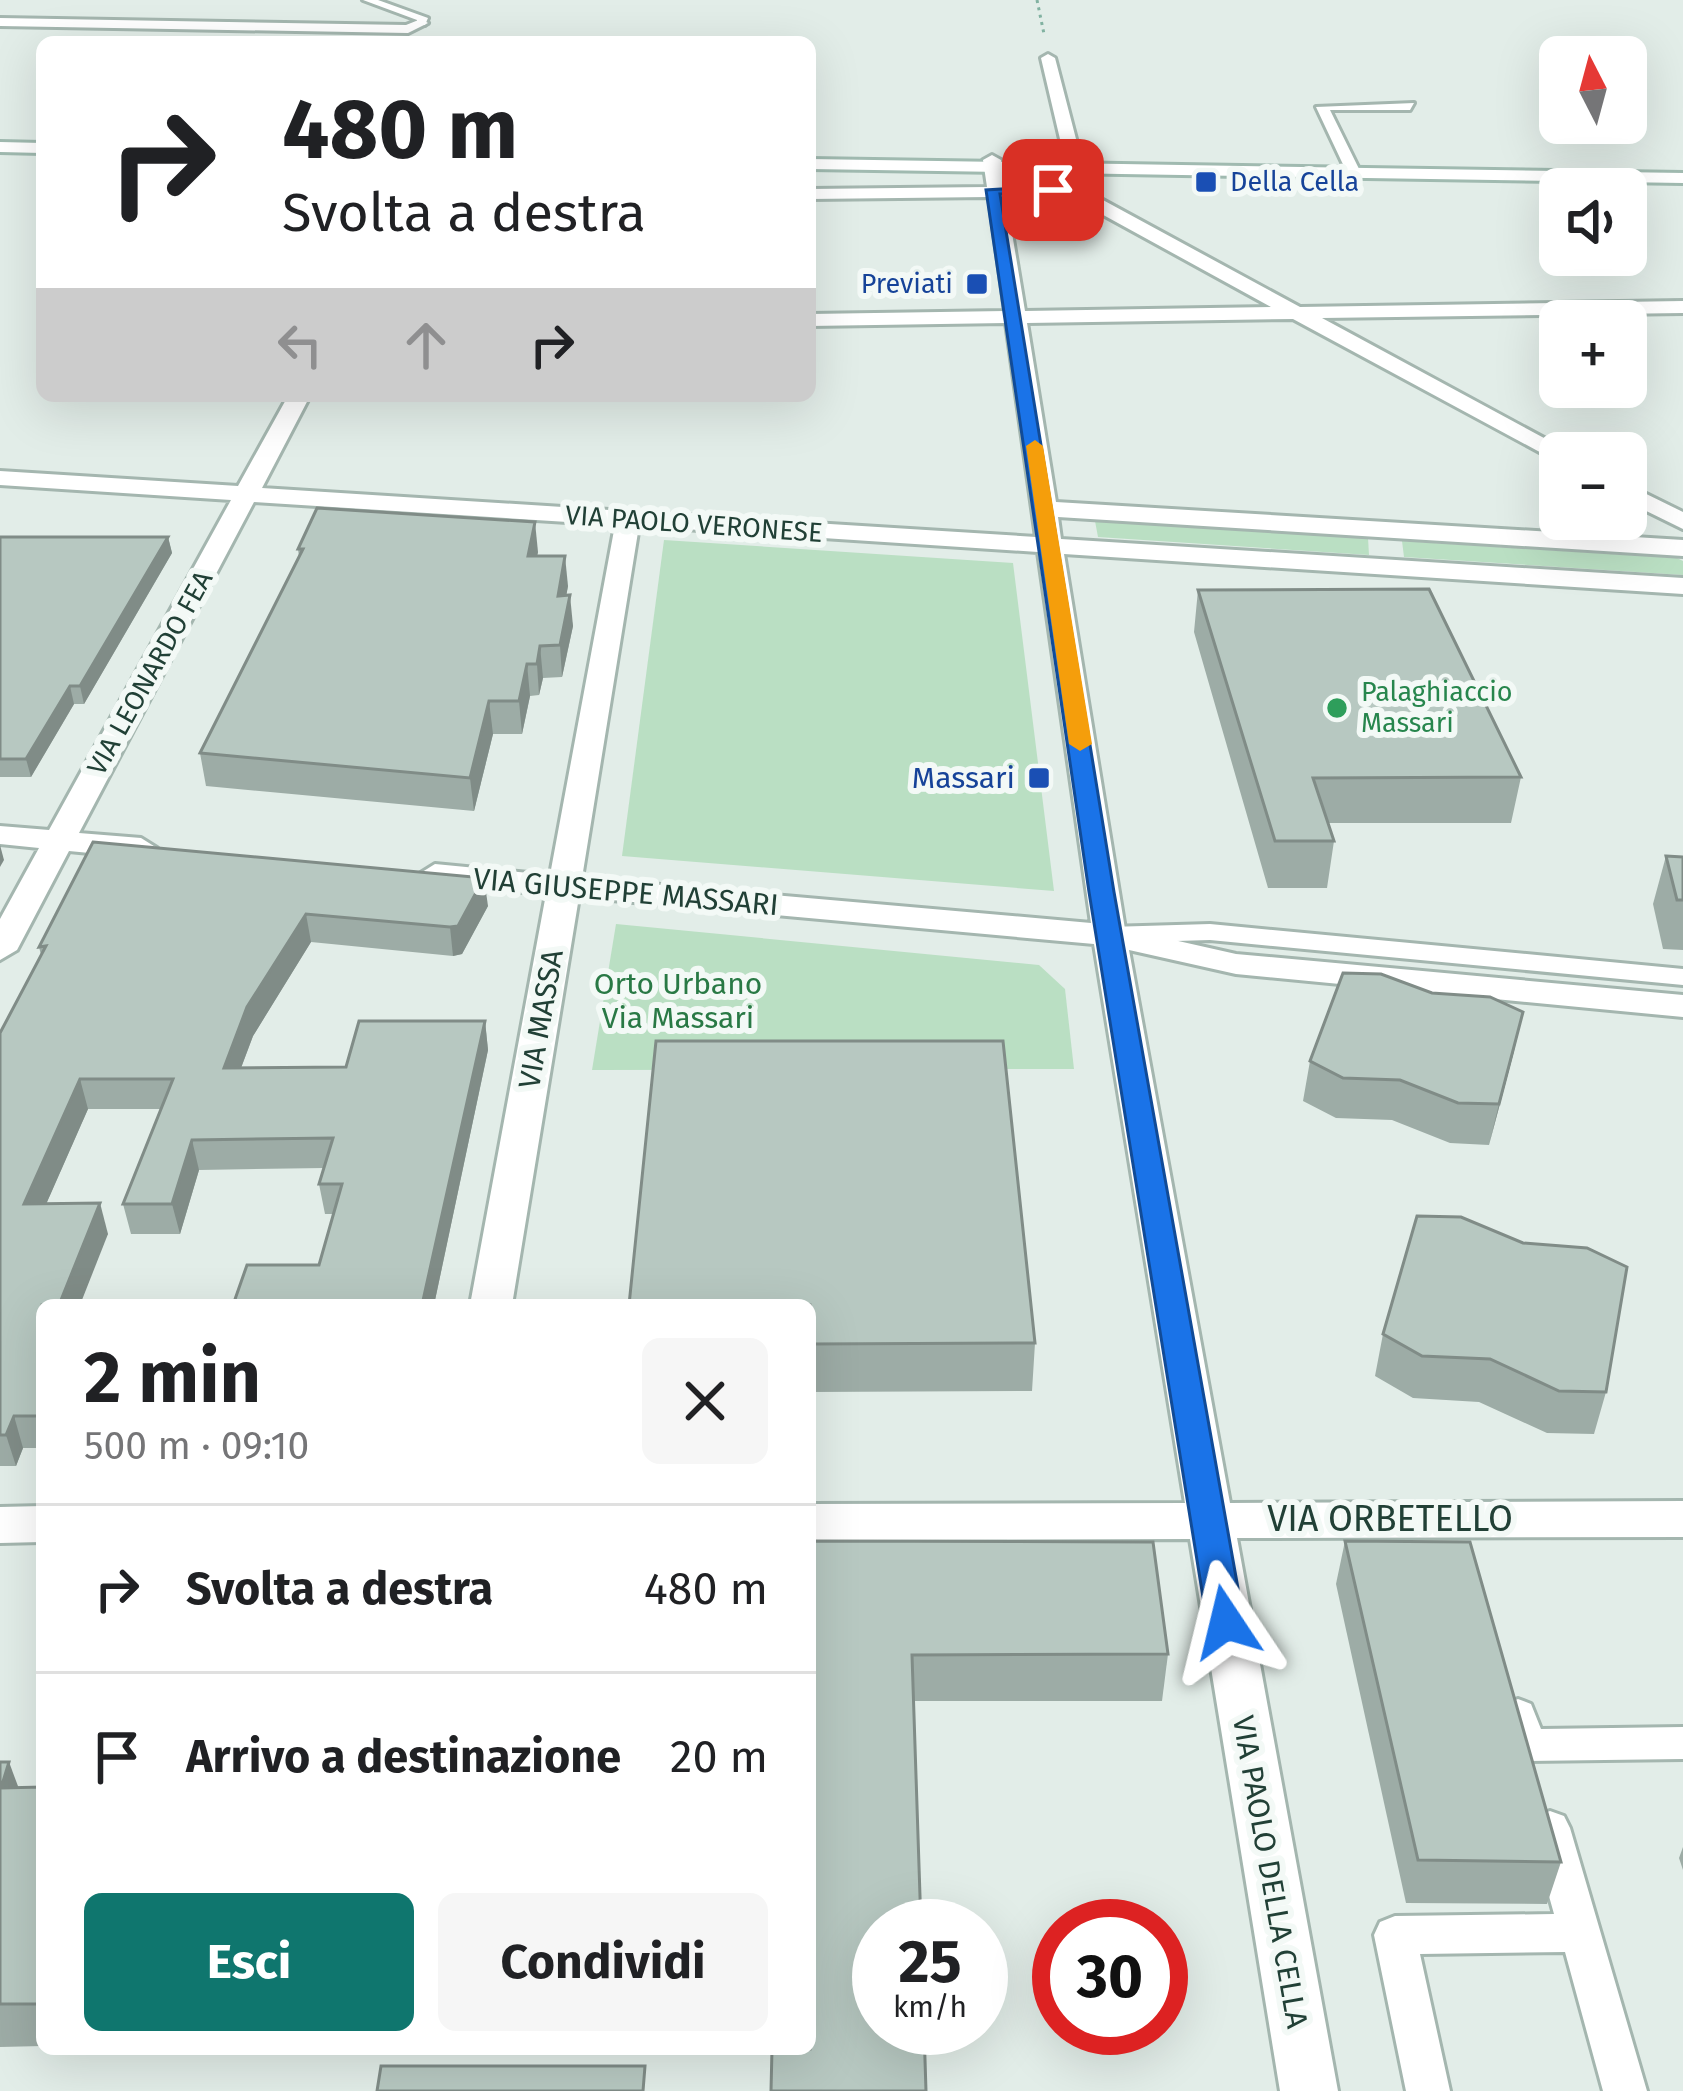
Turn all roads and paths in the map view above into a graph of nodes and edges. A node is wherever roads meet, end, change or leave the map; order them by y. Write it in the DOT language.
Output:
graph roads {
  1 [pos="368,0"];
  2 [pos="0,22"];
  3 [pos="421,23"];
  4 [pos="1048,58"];
  5 [pos="1410,106"];
  6 [pos="0,143"];
  7 [pos="36,144"];
  8 [pos="816,160"];
  9 [pos="1352,171"];
  10 [pos="992,173"];
  11 [pos="1077,174"];
  12 [pos="1683,174"];
  13 [pos="816,193"];
  14 [pos="1683,307"];
  15 [pos="1294,314"];
  16 [pos="1012,316"];
  17 [pos="816,320"];
  18 [pos="296,402"];
  19 [pos="1539,445"];
  20 [pos="0,478"];
  21 [pos="250,494"];
  22 [pos="1647,502"];
  23 [pos="1046,509"];
  24 [pos="628,520"];
  25 [pos="1683,522"];
  26 [pos="1386,532"];
  27 [pos="1052,547"];
  28 [pos="1683,548"];
  29 [pos="1388,566"];
  30 [pos="1683,586"];
  31 [pos="0,835"];
  32 [pos="58,840"];
  33 [pos="173,850"];
  34 [pos="403,872"];
  35 [pos="564,886"];
  36 [pos="1109,935"];
  37 [pos="0,950"];
  38 [pos="1683,976"];
  39 [pos="1683,1006"];
  40 [pos="491,1299"];
  41 [pos="1683,1519"];
  42 [pos="1209,1521"];
  43 [pos="816,1522"];
  44 [pos="36,1524"];
  45 [pos="0,1525"];
  46 [pos="1508,1677"];
  47 [pos="1683,1743"];
  48 [pos="1527,1745"];
  49 [pos="1580,1934"];
  50 [pos="1309,2091"];
  51 [pos="1427,2091"];
  52 [pos="1625,2091"];
  1 -- 3 [label="lane"];
  2 -- 3 [label="street"];
  4 -- 11 [label="street"];
  5 -- 9 [label="lane"];
  6 -- 7 [label="street"];
  8 -- 10 [label="street"];
  9 -- 11 [label="street"];
  9 -- 12 [label="street"];
  10 -- 11 [label="street"];
  10 -- 11 [label="street"];
  10 -- 13 [label="street"];
  10 -- 16 [label="street, VIA PAOLO DELLA CELLA"];
  11 -- 15 [label="street"];
  14 -- 15 [label="street"];
  15 -- 16 [label="street"];
  15 -- 19 [label="street"];
  16 -- 17 [label="street"];
  16 -- 23 [label="street, VIA PAOLO DELLA CELLA"];
  18 -- 21 [label="street, VIA LEONARDO FEA"];
  20 -- 21 [label="street, VIA PAOLO VERONESE"];
  21 -- 24 [label="street, VIA PAOLO VERONESE"];
  21 -- 32 [label="street, VIA LEONARDO FEA"];
  22 -- 25 [label="street"];
  23 -- 26 [label="street"];
  23 -- 27 [label="street, VIA PAOLO DELLA CELLA"];
  24 -- 27 [label="street, VIA PAOLO VERONESE"];
  24 -- 35 [label="street, VIA MASSA"];
  26 -- 28 [label="street"];
  26 -- 29 [label="street"];
  27 -- 29 [label="street, VIA PAOLO VERONESE"];
  27 -- 36 [label="street, VIA PAOLO DELLA CELLA"];
  29 -- 30 [label="street, VIA PAOLO VERONESE"];
  31 -- 32 [label="street"];
  32 -- 33 [label="street"];
  32 -- 37 [label="street, VIA LEONARDO FEA"];
  34 -- 35 [label="street, VIA GIUSEPPE MASSARI"];
  35 -- 36 [label="street, VIA GIUSEPPE MASSARI"];
  35 -- 40 [label="street, VIA MASSA"];
  36 -- 38 [label="lane, VIA GIUSEPPE MASSARI"];
  36 -- 39 [label="street, VIA GIUSEPPE MASSARI"];
  36 -- 42 [label="street, VIA PAOLO DELLA CELLA"];
  41 -- 42 [label="street, VIA ORBETELLO"];
  42 -- 43 [label="street, VIA ORBETELLO"];
  42 -- 50 [label="street, VIA PAOLO DELLA CELLA"];
  44 -- 45 [label="street"];
  46 -- 48 [label="lane"];
  47 -- 48 [label="lane"];
  48 -- 49 [label="lane"];
  49 -- 51 [label="lane"];
  49 -- 52 [label="lane"];
}
